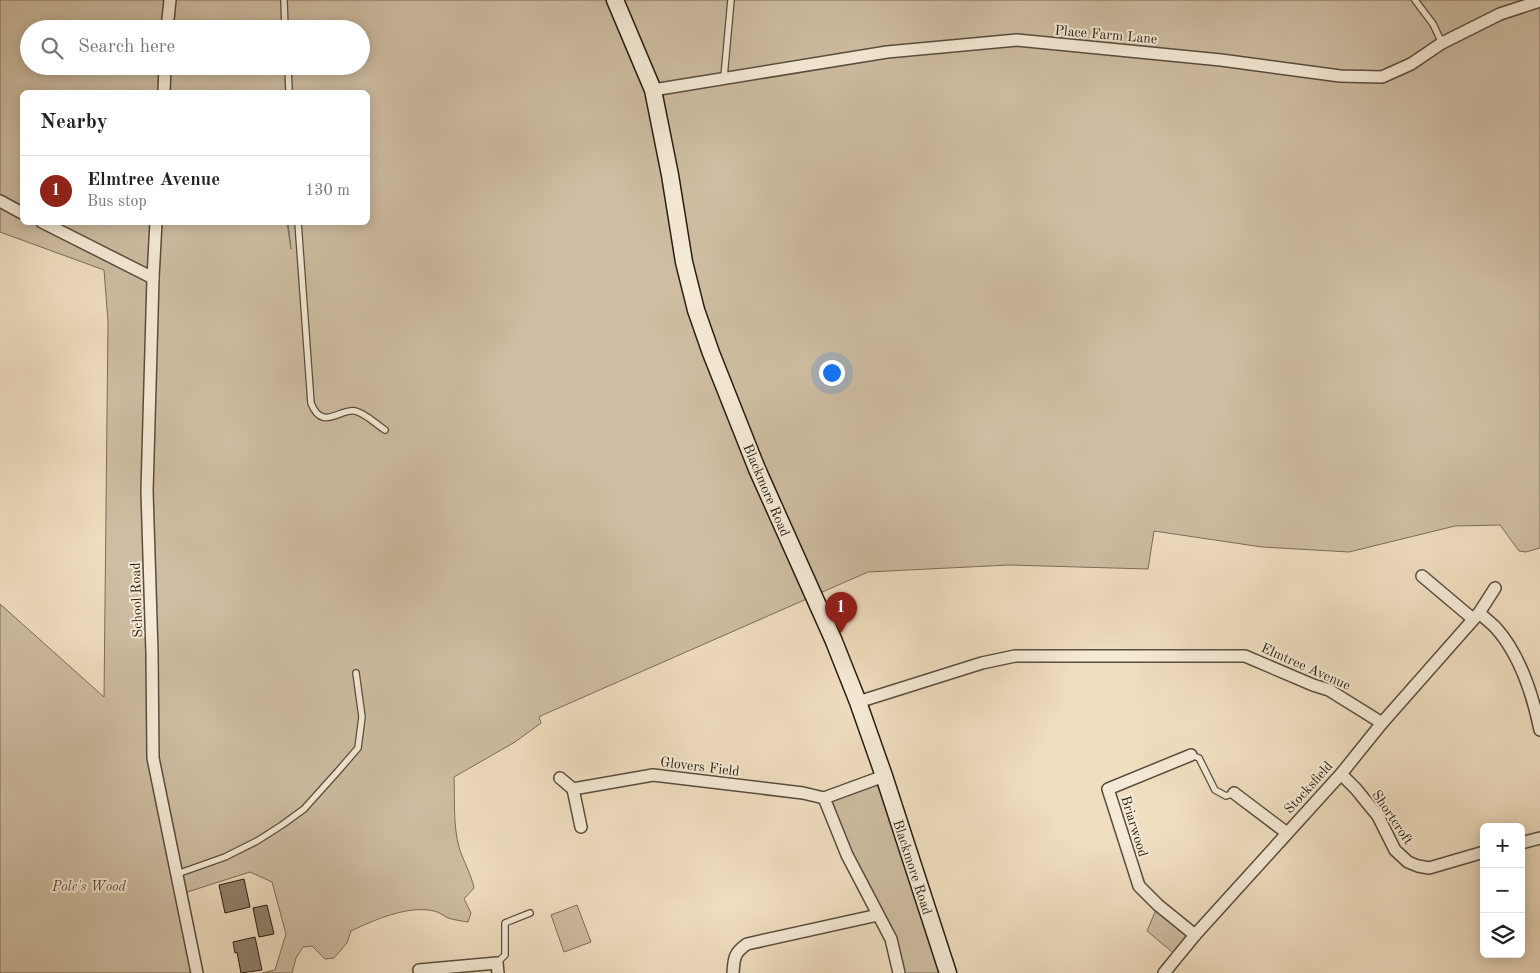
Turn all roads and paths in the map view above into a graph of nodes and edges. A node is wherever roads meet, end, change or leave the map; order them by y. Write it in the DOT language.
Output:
graph roads {
  1 [pos="170,0"];
  2 [pos="284,0"];
  3 [pos="615,0"];
  4 [pos="731,0"];
  5 [pos="1416,0"];
  6 [pos="1540,1"];
  7 [pos="169,20"];
  8 [pos="285,20"];
  9 [pos="1442,43"];
  10 [pos="165,75"];
  11 [pos="288,75"];
  12 [pos="724,77"];
  13 [pos="164,90"];
  14 [pos="289,90"];
  15 [pos="653,90"];
  16 [pos="0,201"];
  17 [pos="20,211"];
  18 [pos="48,225"];
  19 [pos="156,225"];
  20 [pos="298,225"];
  21 [pos="153,278"];
  22 [pos="385,430"];
  23 [pos="1422,576"];
  24 [pos="1495,588"];
  25 [pos="1476,616"];
  26 [pos="356,673"];
  27 [pos="858,702"];
  28 [pos="1382,723"];
  29 [pos="1540,730"];
  30 [pos="1191,755"];
  31 [pos="1341,774"];
  32 [pos="884,776"];
  33 [pos="560,778"];
  34 [pos="573,789"];
  35 [pos="1234,793"];
  36 [pos="824,798"];
  37 [pos="581,826"];
  38 [pos="1287,833"];
  39 [pos="1540,838"];
  40 [pos="1525,842"];
  41 [pos="1480,853"];
  42 [pos="177,874"];
  43 [pos="530,913"];
  44 [pos="878,915"];
  45 [pos="1195,935"];
  46 [pos="498,968"];
  47 [pos="420,970"];
  48 [pos="197,973"];
  49 [pos="733,973"];
  50 [pos="899,973"];
  51 [pos="948,973"];
  52 [pos="1164,973"];
  1 -- 7 [label="street"];
  2 -- 8 [label="lane"];
  3 -- 15 [label="street, Blackmore Road"];
  4 -- 12 [label="lane"];
  5 -- 9 [label="lane"];
  6 -- 9 [label="street, Place Farm Lane"];
  9 -- 12 [label="street, Place Farm Lane"];
  10 -- 13 [label="street"];
  11 -- 14 [label="lane"];
  12 -- 15 [label="street, Place Farm Lane"];
  15 -- 27 [label="street, Blackmore Road"];
  16 -- 17 [label="street"];
  18 -- 21 [label="street"];
  19 -- 21 [label="street, School Road"];
  20 -- 22 [label="lane"];
  21 -- 42 [label="street, School Road"];
  23 -- 25 [label="street"];
  24 -- 25 [label="street, Stocksfield"];
  25 -- 28 [label="street, Stocksfield"];
  25 -- 29 [label="street"];
  26 -- 42 [label="lane"];
  27 -- 28 [label="street, Elmtree Avenue"];
  27 -- 32 [label="street, Blackmore Road"];
  28 -- 31 [label="street, Stocksfield"];
  30 -- 35 [label="lane"];
  30 -- 45 [label="street, Briarwood"];
  31 -- 38 [label="street, Stocksfield"];
  31 -- 41 [label="street, Shortcroft"];
  32 -- 36 [label="street"];
  32 -- 51 [label="street, Blackmore Road"];
  33 -- 34 [label="street"];
  34 -- 36 [label="street, Glovers Field"];
  34 -- 37 [label="street"];
  35 -- 38 [label="street"];
  36 -- 44 [label="street"];
  38 -- 45 [label="street, Stocksfield"];
  39 -- 40 [label="street"];
  42 -- 48 [label="street, School Road"];
  43 -- 46 [label="lane"];
  44 -- 49 [label="street"];
  44 -- 50 [label="street"];
  45 -- 52 [label="street, Stocksfield"];
  46 -- 47 [label="street"];
}
